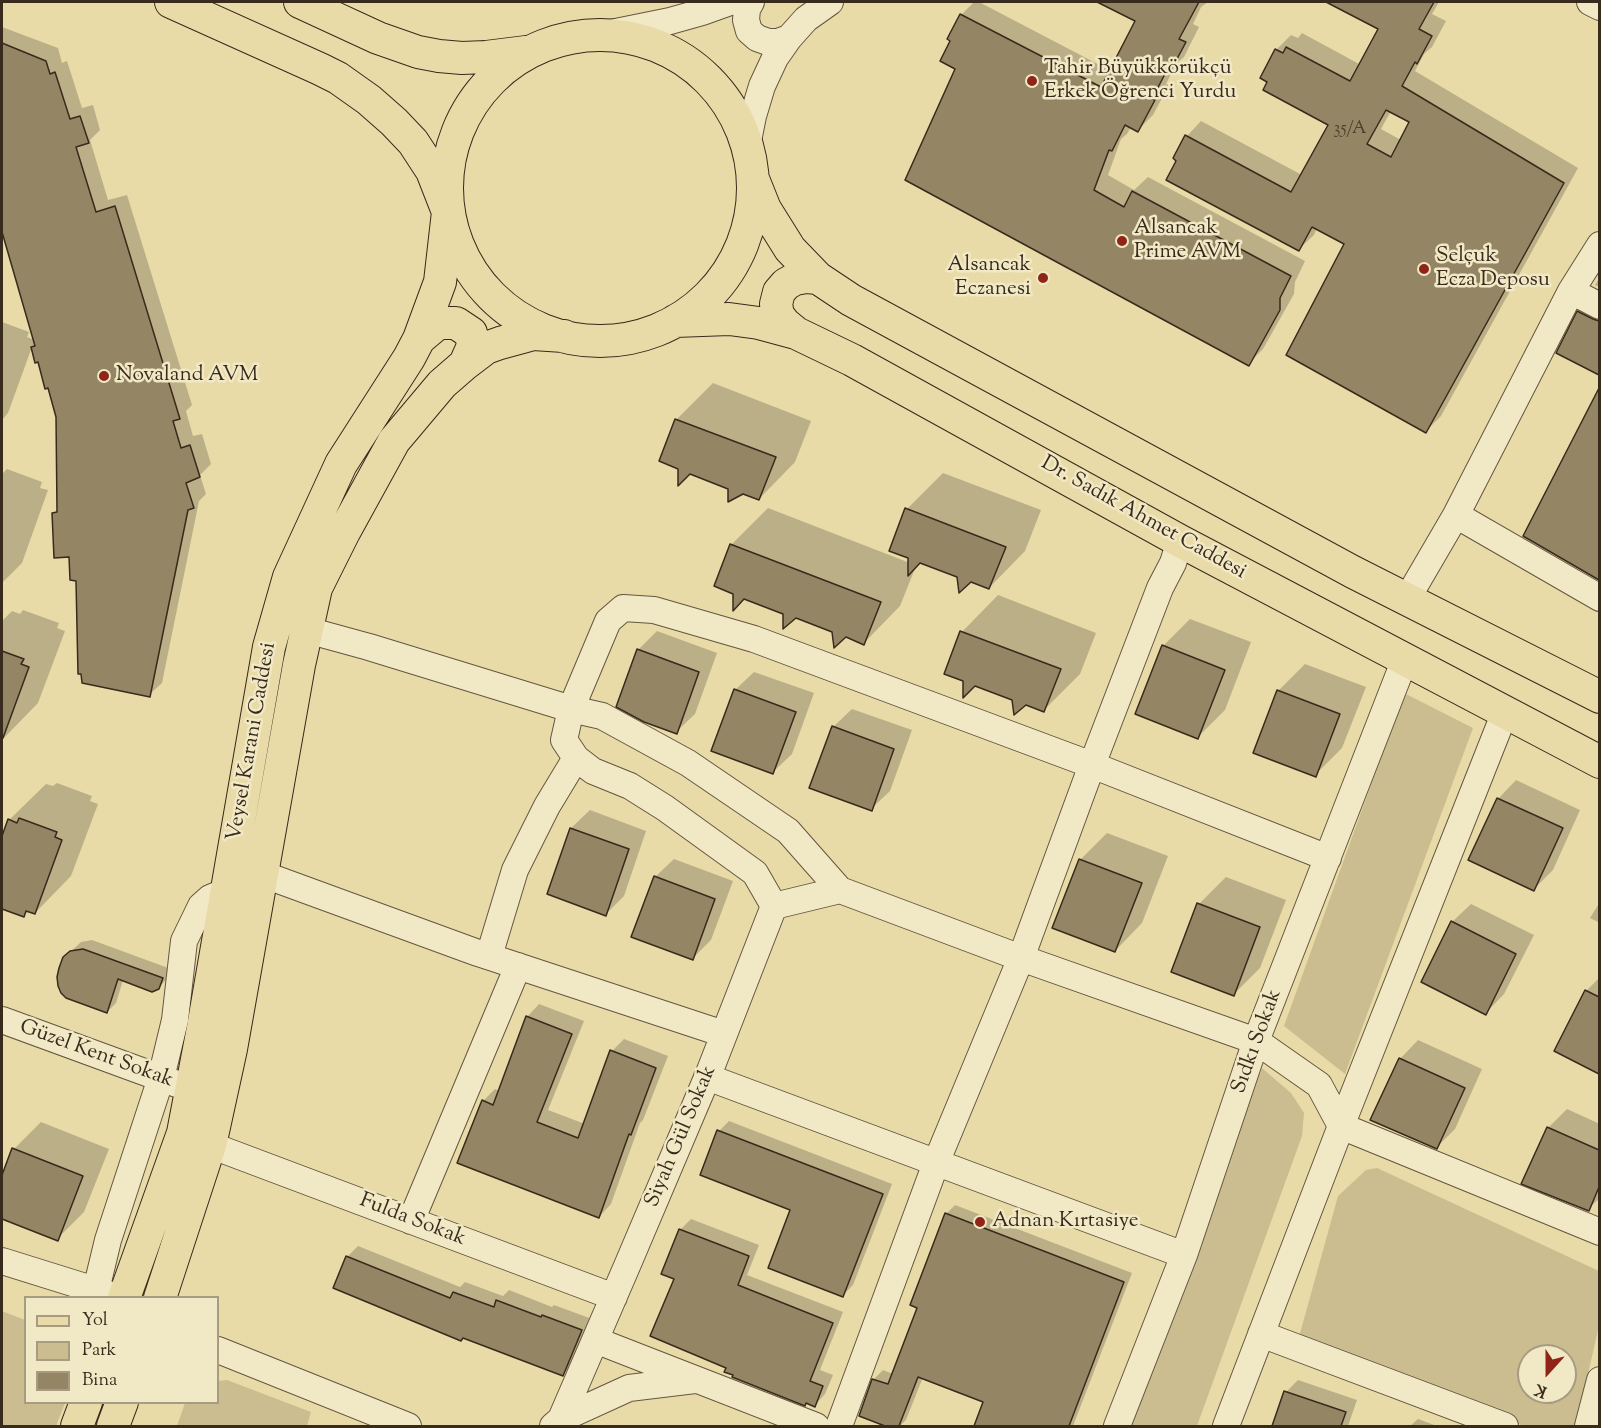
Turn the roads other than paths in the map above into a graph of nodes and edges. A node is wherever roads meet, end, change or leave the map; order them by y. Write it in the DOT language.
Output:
graph roads {
  1 [pos="171,2"];
  2 [pos="300,2"];
  3 [pos="730,2"];
  4 [pos="751,2"];
  5 [pos="830,2"];
  6 [pos="1590,2"];
  7 [pos="1599,7"];
  8 [pos="601,35"];
  9 [pos="789,38"];
  10 [pos="530,52"];
  11 [pos="747,146"];
  12 [pos="753,179"];
  13 [pos="448,212"];
  14 [pos="1599,245"];
  15 [pos="818,278"];
  16 [pos="1571,291"];
  17 [pos="1599,306"];
  18 [pos="675,321"];
  19 [pos="796,333"];
  20 [pos="564,336"];
  21 [pos="419,339"];
  22 [pos="465,364"];
  23 [pos="1456,515"];
  24 [pos="1180,541"];
  25 [pos="1599,598"];
  26 [pos="1407,599"];
  27 [pos="307,630"];
  28 [pos="1405,659"];
  29 [pos="1599,697"];
  30 [pos="571,709"];
  31 [pos="1505,712"];
  32 [pos="576,758"];
  33 [pos="1599,762"];
  34 [pos="1092,765"];
  35 [pos="1328,858"];
  36 [pos="262,874"];
  37 [pos="840,890"];
  38 [pos="227,891"];
  39 [pos="774,906"];
  40 [pos="489,956"];
  41 [pos="1021,958"];
  42 [pos="518,966"];
  43 [pos="2,1020"];
  44 [pos="724,1034"];
  45 [pos="1256,1041"];
  46 [pos="707,1077"];
  47 [pos="161,1078"];
  48 [pos="191,1089"];
  49 [pos="1341,1126"];
  50 [pos="210,1145"];
  51 [pos="936,1163"];
  52 [pos="411,1221"];
  53 [pos="1599,1232"];
  54 [pos="1184,1255"];
  55 [pos="2,1262"];
  56 [pos="112,1295"];
  57 [pos="161,1296"];
  58 [pos="614,1297"];
  59 [pos="1261,1334"];
  60 [pos="596,1340"];
  61 [pos="219,1350"];
  62 [pos="698,1380"];
  63 [pos="1599,1380"];
  64 [pos="85,1404"];
  65 [pos="121,1404"];
  66 [pos="557,1423"];
  67 [pos="398,1425"];
  68 [pos="78,1426"];
  69 [pos="113,1426"];
  70 [pos="816,1426"];
  71 [pos="839,1426"];
  72 [pos="1117,1426"];
  73 [pos="1226,1426"];
  74 [pos="1505,1426"];
  75 [pos="1588,1426"];
  1 -- 13 [label="main road"];
  2 -- 10 [label="main road"];
  3 -- 8 [label="street"];
  4 -- 9 [label="street"];
  5 -- 9 [label="street"];
  6 -- 7 [label="street"];
  8 -- 10 [label="main road"];
  8 -- 11 [label="main road"];
  9 -- 11 [label="street"];
  10 -- 13 [label="main road"];
  11 -- 12 [label="main road"];
  12 -- 15 [label="main road"];
  12 -- 18 [label="main road"];
  13 -- 20 [label="main road"];
  13 -- 21 [label="main road, Veysel Karani Caddesi"];
  14 -- 16 [label="street"];
  15 -- 19 [label="main road"];
  15 -- 26 [label="main road"];
  16 -- 17 [label="street"];
  16 -- 23 [label="street"];
  18 -- 19 [label="main road, Dr. Sadık Ahmet Caddesi"];
  18 -- 20 [label="main road"];
  19 -- 24 [label="main road, Dr. Sadık Ahmet Caddesi"];
  20 -- 22 [label="main road, Veysel Karani Caddesi"];
  21 -- 22 [label="main road"];
  21 -- 38 [label="main road, Veysel Karani Caddesi"];
  22 -- 27 [label="main road, Veysel Karani Caddesi"];
  23 -- 25 [label="street"];
  23 -- 26 [label="street"];
  24 -- 28 [label="main road, Dr. Sadık Ahmet Caddesi"];
  24 -- 34 [label="street"];
  26 -- 29 [label="main road"];
  27 -- 30 [label="street"];
  27 -- 36 [label="main road, Veysel Karani Caddesi"];
  28 -- 31 [label="main road, Dr. Sadık Ahmet Caddesi"];
  28 -- 35 [label="street, Sıdkı Sokak"];
  30 -- 32 [label="street"];
  30 -- 34 [label="street"];
  30 -- 37 [label="street"];
  31 -- 33 [label="main road, Dr. Sadık Ahmet Caddesi"];
  31 -- 49 [label="street"];
  32 -- 39 [label="street"];
  32 -- 40 [label="street"];
  34 -- 35 [label="street"];
  34 -- 41 [label="street"];
  35 -- 45 [label="street, Sıdkı Sokak"];
  36 -- 40 [label="street"];
  36 -- 50 [label="main road, Veysel Karani Caddesi"];
  37 -- 39 [label="street"];
  37 -- 41 [label="street"];
  38 -- 47 [label="street"];
  38 -- 48 [label="main road, Veysel Karani Caddesi"];
  39 -- 44 [label="street, Siyah Gül Sokak"];
  40 -- 42 [label="street"];
  41 -- 45 [label="street"];
  41 -- 51 [label="street"];
  42 -- 44 [label="street"];
  42 -- 52 [label="street"];
  43 -- 47 [label="street, Güzel Kent Sokak"];
  44 -- 46 [label="street, Siyah Gül Sokak"];
  45 -- 49 [label="street"];
  45 -- 54 [label="street, Sıdkı Sokak"];
  46 -- 51 [label="street"];
  46 -- 58 [label="street, Siyah Gül Sokak"];
  47 -- 48 [label="street, Güzel Kent Sokak"];
  47 -- 56 [label="street"];
  48 -- 56 [label="main road, Veysel Karani Caddesi"];
  49 -- 53 [label="street"];
  49 -- 59 [label="street"];
  50 -- 52 [label="street, Fulda Sokak"];
  50 -- 57 [label="main road, Veysel Karani Caddesi"];
  51 -- 54 [label="street"];
  51 -- 71 [label="street"];
  52 -- 58 [label="street, Fulda Sokak"];
  54 -- 72 [label="street, Sıdkı Sokak"];
  55 -- 56 [label="street"];
  58 -- 60 [label="street, Siyah Gül Sokak"];
  59 -- 73 [label="street"];
  59 -- 74 [label="street"];
  60 -- 62 [label="street"];
  60 -- 66 [label="street, Siyah Gül Sokak"];
  61 -- 67 [label="street"];
  62 -- 66 [label="street"];
  62 -- 70 [label="street"];
  63 -- 75 [label="street"];
  64 -- 68 [label="main road"];
  65 -- 69 [label="main road"];
}
